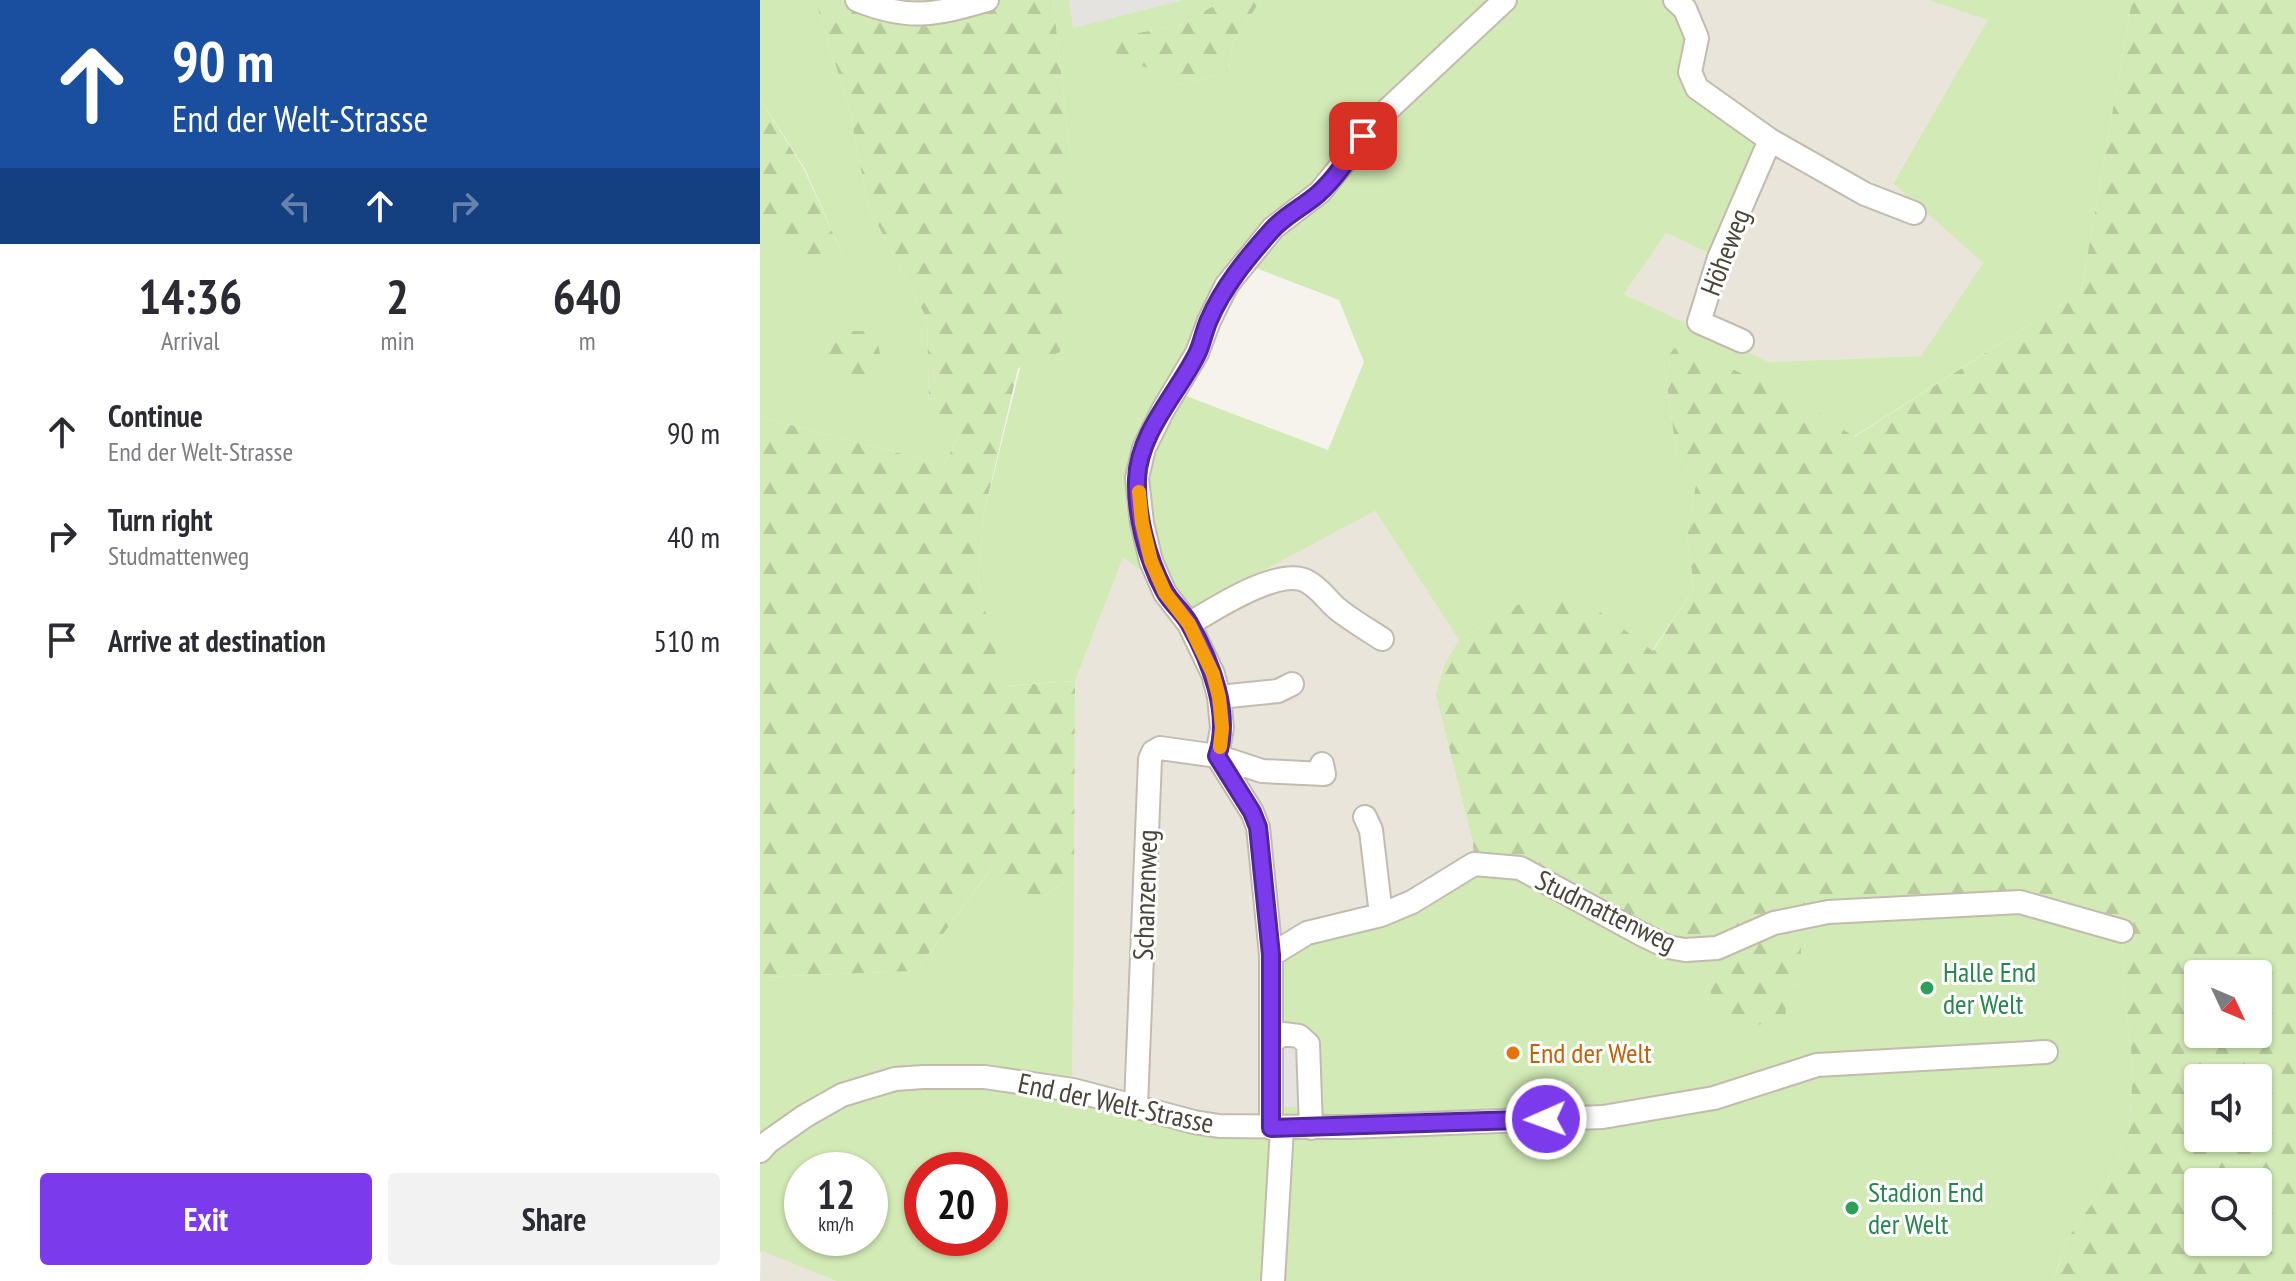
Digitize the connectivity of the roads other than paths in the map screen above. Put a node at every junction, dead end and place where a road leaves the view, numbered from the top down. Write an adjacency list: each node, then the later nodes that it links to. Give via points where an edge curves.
1 (857, 0): 2 (street, via 921,15)
2 (987, 0)
3 (1505, 0): 8 (street, via 1382,115 1320,192 1273,228 1226,286 1197,353 1163,410 1144,448 1137,478 1142,523 1165,593)
4 (1675, 0): 5 (street, via 1685,9 1697,38 1690,72 1697,88)
5 (1770, 140): 6 (street, via 1865,194); 7 (street, Höheweg, via 1719,258 1699,322)
6 (1914, 213)
7 (1742, 341)
8 (1189, 624): 9 (street, via 1229,599 1295,577 1307,580 1338,610); 11 (street)
9 (1382, 639)
10 (1292, 684): 11 (street, via 1278,691)
11 (1219, 697): 12 (street, via 1222,728)
12 (1217, 756): 13 (street, via 1262,771 1324,774); 17 (street, via 1258,827); 20 (street, Schanzenweg, via 1160,748 1150,759)
13 (1322, 764)
14 (1365, 817): 15 (street)
15 (1381, 915): 16 (street, Studmattenweg, via 1474,864 1495,864 1520,868 1643,935 1685,950 1717,948 1774,923 1828,912 2020,902); 17 (street, Studmattenweg, via 1307,933)
16 (2122, 931)
17 (1271, 955): 18 (street)
18 (1271, 1042): 21 (street); 22 (street, via 1283,1034 1299,1036 1308,1044)
19 (2046, 1052): 22 (street, End der Welt-Strasse, via 1817,1065 1714,1098 1603,1117)
20 (1136, 1105): 21 (street, End der Welt-Strasse, via 1194,1122); 23 (street, End der Welt-Strasse, via 985,1077 895,1079 842,1095)
21 (1277, 1128): 22 (street, End der Welt-Strasse); 24 (street)
22 (1311, 1128)
23 (760, 1151)
24 (1273, 1281)

